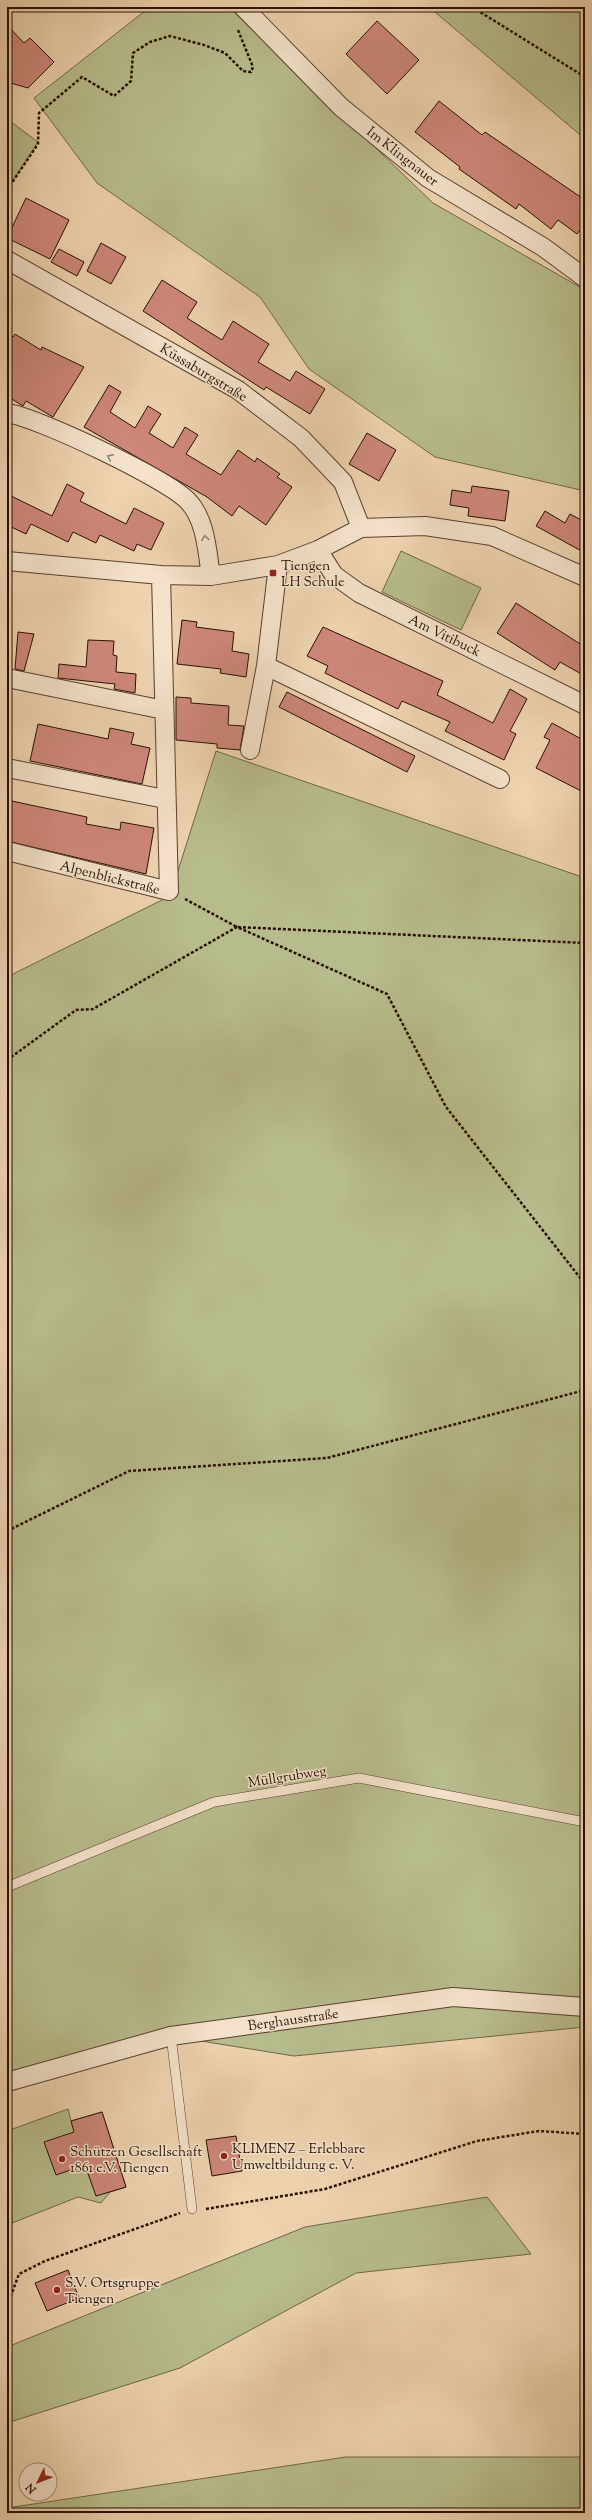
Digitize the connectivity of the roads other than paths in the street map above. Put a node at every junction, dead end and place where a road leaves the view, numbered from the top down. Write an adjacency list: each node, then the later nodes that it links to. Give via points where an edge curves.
1 (243, 7): 3 (street, Im Klingnauer, via 341,107 428,178 543,247)
2 (7, 260): 5 (street, Küssaburgstraße, via 238,390 301,438 342,482)
3 (585, 278)
4 (7, 413): 10 (street, one-way to 4, via 204,530 188,501 154,478 32,419)
5 (361, 528): 6 (street); 11 (street, via 425,526 492,536)
6 (318, 550): 8 (street); 14 (street, Am Vitibuck, via 334,575 359,593)
7 (7, 560): 9 (street)
8 (278, 565): 10 (street); 12 (street)
9 (160, 576): 10 (street); 15 (street, Alpenblickstraße)
10 (211, 576)
11 (585, 577)
12 (266, 666): 16 (street); 18 (street)
13 (7, 678): 15 (street)
14 (585, 705)
15 (164, 710): 19 (street, Alpenblickstraße)
16 (250, 750)
17 (7, 768): 19 (street)
18 (500, 779)
19 (165, 799): 20 (street, Alpenblickstraße, via 169,891)
20 (7, 852)
21 (585, 1822): 22 (lane, Müllgrubweg, via 359,1778 214,1802)
22 (7, 1887)
23 (585, 2007): 24 (street, Berghausstraße, via 453,1997)
24 (171, 2036): 25 (street, Berghausstraße); 26 (lane)
25 (7, 2082)
26 (192, 2209)

